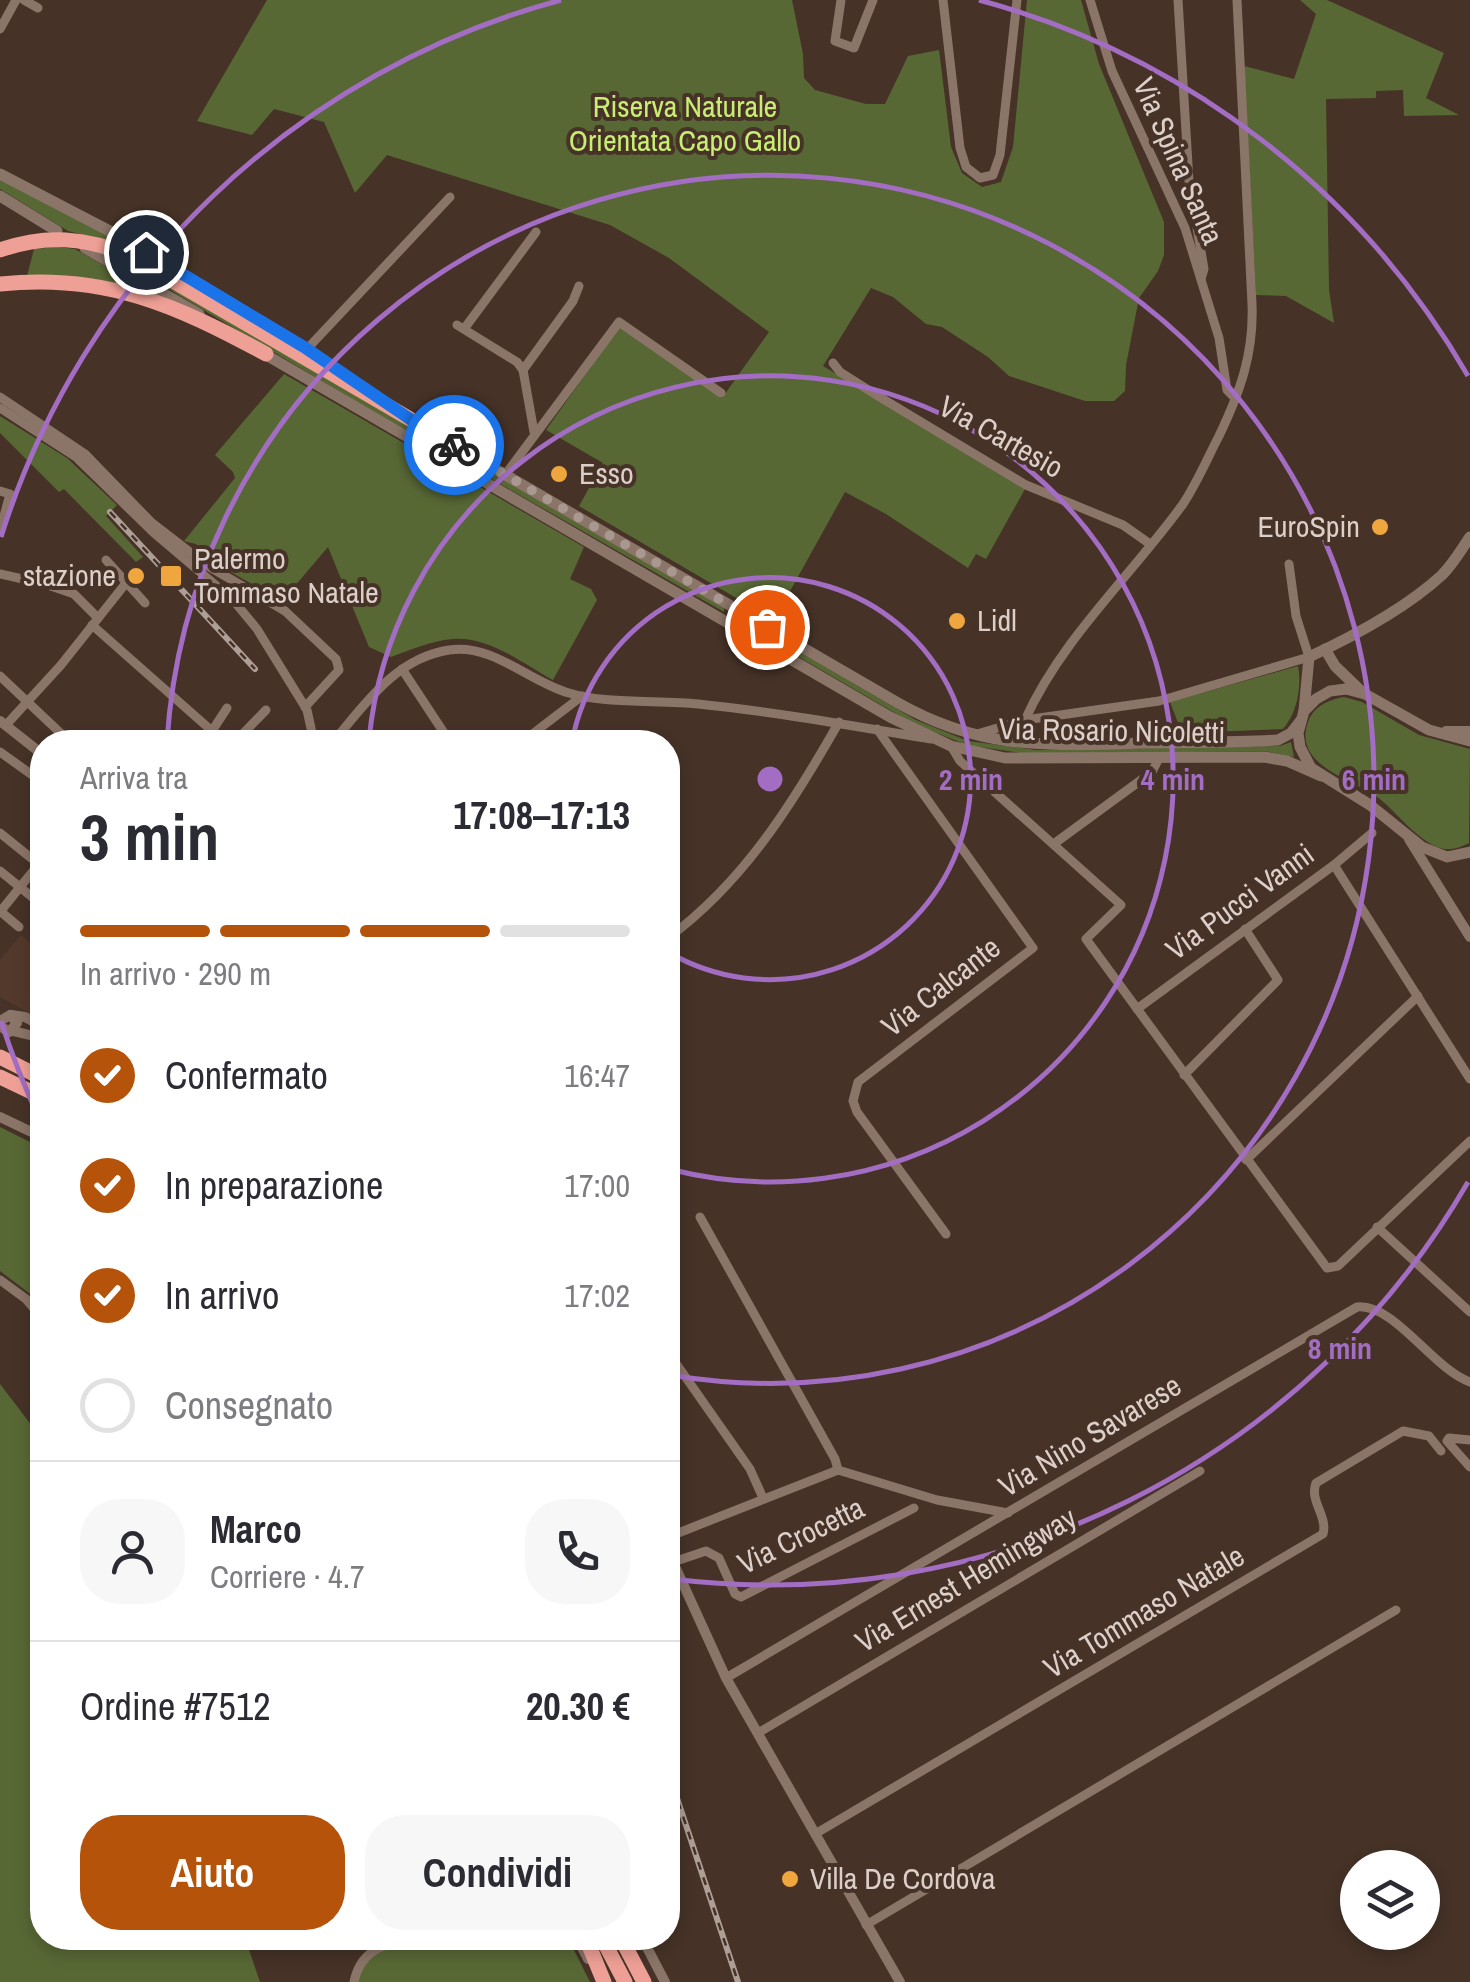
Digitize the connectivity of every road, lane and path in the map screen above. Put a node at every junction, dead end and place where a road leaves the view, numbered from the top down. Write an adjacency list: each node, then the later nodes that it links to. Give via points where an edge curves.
1 (16, 0): 11 (street)
2 (24, 0): 10 (street)
3 (841, 0): 4 (street, via 836,41 854,48)
4 (873, 0)
5 (943, 0): 6 (street, via 960,148 966,167 980,178 993,174 1000,155)
6 (1017, 0)
7 (1090, 0): 19 (street, Via Spina Santa, via 1112,72 1185,228)
8 (1178, 0): 19 (street)
9 (1237, 0): 28 (street, Via Spina Santa, via 1253,335)
10 (38, 8)
11 (0, 30)
12 (0, 174): 22 (main road, Via Rosario Nicoletti)
13 (0, 196): 15 (main road)
14 (450, 197): 22 (street)
15 (57, 232)
16 (536, 232): 25 (street, via 460,327)
17 (85, 248): 23 (main road, Via Rosario Nicoletti)
18 (0, 250): 30 (highway, via 58,238 130,256)
19 (1200, 279): 28 (street, Via Spina Santa, via 1227,390)
20 (0, 284): 23 (highway, via 58,281 142,295)
21 (579, 286): 25 (street)
22 (307, 349): 30 (main road, Via Rosario Nicoletti)
23 (266, 354): 43 (main road, Via Rosario Nicoletti)
24 (832, 364): 36 (street, Via Cartesio, via 1026,484 1123,525)
25 (523, 370): 31 (street)
26 (721, 393): 31 (street, via 618,322)
27 (0, 397): 55 (street, via 85,454 168,536 272,602 336,659 339,670)
28 (1236, 399): 36 (street, Via Spina Santa, via 1185,501)
29 (0, 408): 55 (street, via 76,457 224,591 257,629)
30 (410, 419): 32 (main road, Via Rosario Nicoletti)
31 (534, 432): 32 (street)
32 (505, 475): 41 (main road, Via Rosario Nicoletti)
33 (0, 491): 34 (street, via 10,494)
34 (0, 530)
35 (1470, 537): 47 (main road, via 1434,582)
36 (1150, 544): 59 (street, Via Spina Santa, via 1084,626)
37 (106, 560): 40 (street)
38 (1288, 564): 48 (street)
39 (0, 574): 44 (street, via 74,594)
40 (126, 583): 42 (street); 44 (street)
41 (718, 598): 43 (main road, via 729,613); 45 (main road, Via Rosario Nicoletti)
42 (145, 603)
43 (711, 612): 46 (main road, Via Rosario Nicoletti)
44 (95, 622): 54 (street); 64 (street)
45 (761, 624): 46 (main road, via 748,622); 73 (main road, Via Rosario Nicoletti, via 913,712)
46 (748, 635): 53 (main road, Via Rosario Nicoletti)
47 (1325, 650): 48 (main road); 51 (main road)
48 (1309, 657): 58 (main road); 59 (street, via 1159,701)
49 (402, 669): 52 (street, via 434,653 471,650); 67 (street); 68 (street)
50 (0, 676): 54 (street)
51 (1365, 694): 58 (main road, Via Rosario Nicoletti, via 1330,691); 71 (main road)
52 (582, 696): 60 (street); 69 (street)
53 (861, 700): 62 (street, via 864,715); 74 (main road, Via Rosario Nicoletti)
54 (27, 702): 61 (street); 63 (street)
55 (305, 707): 66 (street)
56 (227, 708): 64 (street)
57 (266, 710): 65 (street)
58 (1303, 716): 73 (main road, Via Rosario Nicoletti, via 1291,733 1270,740 1041,744); 81 (main road, via 1300,747)
59 (1025, 720): 73 (street)
60 (839, 722): 62 (street); 95 (street, via 764,844)
61 (3, 723): 76 (street)
62 (852, 725): 70 (street)
63 (57, 730)
64 (212, 730)
65 (247, 730)
66 (313, 730)
67 (344, 730)
68 (442, 730)
69 (543, 730)
70 (877, 730): 74 (street); 116 (street, Via Calcante, via 1032,948 858,1082 856,1112)
71 (1429, 730): 72 (street); 75 (main road)
72 (1470, 732)
73 (968, 735)
74 (935, 740): 77 (main road, Via Rosario Nicoletti)
75 (1470, 740)
76 (30, 744)
77 (951, 746): 79 (main road, Via Rosario Nicoletti, via 1016,759); 85 (street)
78 (0, 752): 80 (street)
79 (1159, 758): 81 (main road, Via Rosario Nicoletti, via 1264,757); 85 (street, via 1152,772)
80 (30, 773)
81 (1321, 776): 84 (main road, Via Rosario Nicoletti)
82 (1372, 832): 88 (street, Via Pucci Vanni)
83 (0, 833): 87 (street)
84 (1405, 834): 86 (main road, Via Rosario Nicoletti, via 1440,856); 97 (street)
85 (1055, 844): 99 (street, via 1121,905 1086,939)
86 (1470, 852)
87 (30, 856)
88 (1334, 865): 96 (street, Via Pucci Vanni); 98 (street)
89 (0, 871): 91 (street)
90 (30, 876): 91 (street)
91 (20, 887): 92 (street); 93 (street)
92 (30, 895)
93 (0, 911): 94 (street)
94 (19, 927)
95 (680, 927)
96 (1245, 929): 99 (street, Via Pucci Vanni); 106 (street, via 1278,980)
97 (1470, 937)
98 (1418, 996): 108 (street); 113 (street)
99 (1136, 1009): 106 (street)
100 (30, 1020): 101 (street)
101 (3, 1021): 102 (street, via 17,1024)
102 (13, 1031): 103 (street); 104 (street)
103 (30, 1035)
104 (5, 1054): 105 (highway)
105 (30, 1070)
106 (1184, 1075): 113 (street)
107 (1, 1077): 109 (highway)
108 (1470, 1078)
109 (30, 1091)
110 (0, 1117): 111 (street)
111 (30, 1131)
112 (1470, 1141): 115 (street)
113 (1246, 1160): 115 (street, via 1325,1266 1333,1269)
114 (700, 1218): 125 (street)
115 (1377, 1228): 119 (street)
116 (946, 1234)
117 (0, 1280): 118 (street)
118 (30, 1304)
119 (1470, 1312)
120 (680, 1369): 127 (street)
121 (1470, 1382): 129 (street, Via Nino Savarese, via 1452,1376 1380,1311 1357,1307)
122 (1470, 1440): 123 (street, via 1449,1438)
123 (1444, 1447): 124 (street); 136 (street, Via Tommaso Natale, via 1403,1430 1316,1482 1323,1534)
124 (1470, 1467)
125 (838, 1470): 127 (street, Via Crocetta); 129 (street, Via Crocetta)
126 (1200, 1471): 135 (street, Via Ernest Hemingway)
127 (763, 1498): 130 (street, Via Crocetta)
128 (914, 1508): 131 (street, Via Crocetta, via 741,1596 719,1558 706,1552)
129 (1008, 1514): 134 (street, Via Nino Savarese)
130 (680, 1532)
131 (680, 1556)
132 (680, 1579): 134 (street)
133 (1396, 1610): 137 (street)
134 (726, 1678): 135 (street)
135 (758, 1733): 136 (street)
136 (815, 1834): 137 (street)
137 (866, 1925): 149 (street)
138 (376, 1950): 144 (street)
139 (584, 1950): 145 (street)
140 (590, 1950): 145 (highway)
141 (608, 1950): 146 (highway)
142 (627, 1950): 147 (highway)
143 (648, 1950): 148 (street)
144 (354, 1982)
145 (602, 1982)
146 (625, 1982)
147 (644, 1982)
148 (665, 1982)
149 (900, 1982)

